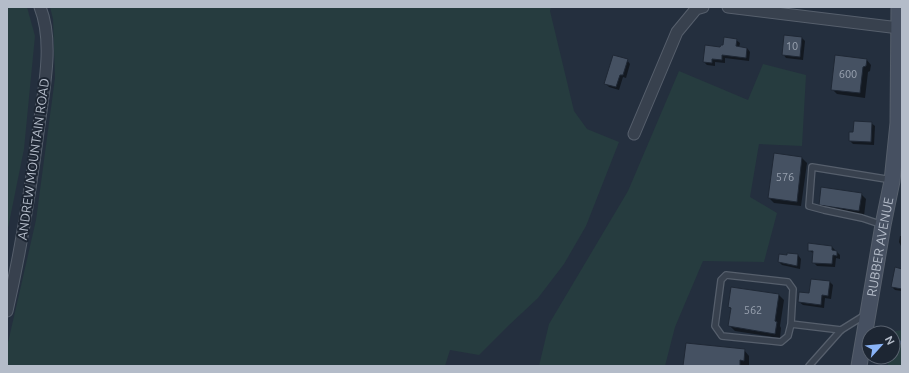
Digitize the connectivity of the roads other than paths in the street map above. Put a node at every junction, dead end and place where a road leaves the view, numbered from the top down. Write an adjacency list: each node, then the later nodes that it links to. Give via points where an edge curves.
1 (40, 7): 9 (street, ANDREW MOUNTAIN ROAD, via 45,23 47,58 27,210)
2 (703, 7): 6 (street, via 696,9 677,32)
3 (728, 7): 5 (street)
4 (899, 7): 5 (street, RUBBER AVENUE)
5 (899, 28): 7 (street, RUBBER AVENUE, via 898,123)
6 (634, 134)
7 (892, 180): 8 (street, RUBBER AVENUE); 8 (lane, via 812,167 809,206)
8 (883, 225): 10 (street, RUBBER AVENUE)
9 (7, 311)
10 (869, 313): 12 (lane); 14 (street, RUBBER AVENUE)
11 (790, 324): 11 (lane, via 793,289 788,282 726,275 721,280 715,326 722,336 781,342 788,336); 12 (lane)
12 (841, 330): 13 (lane)
13 (809, 366)
14 (859, 366)

